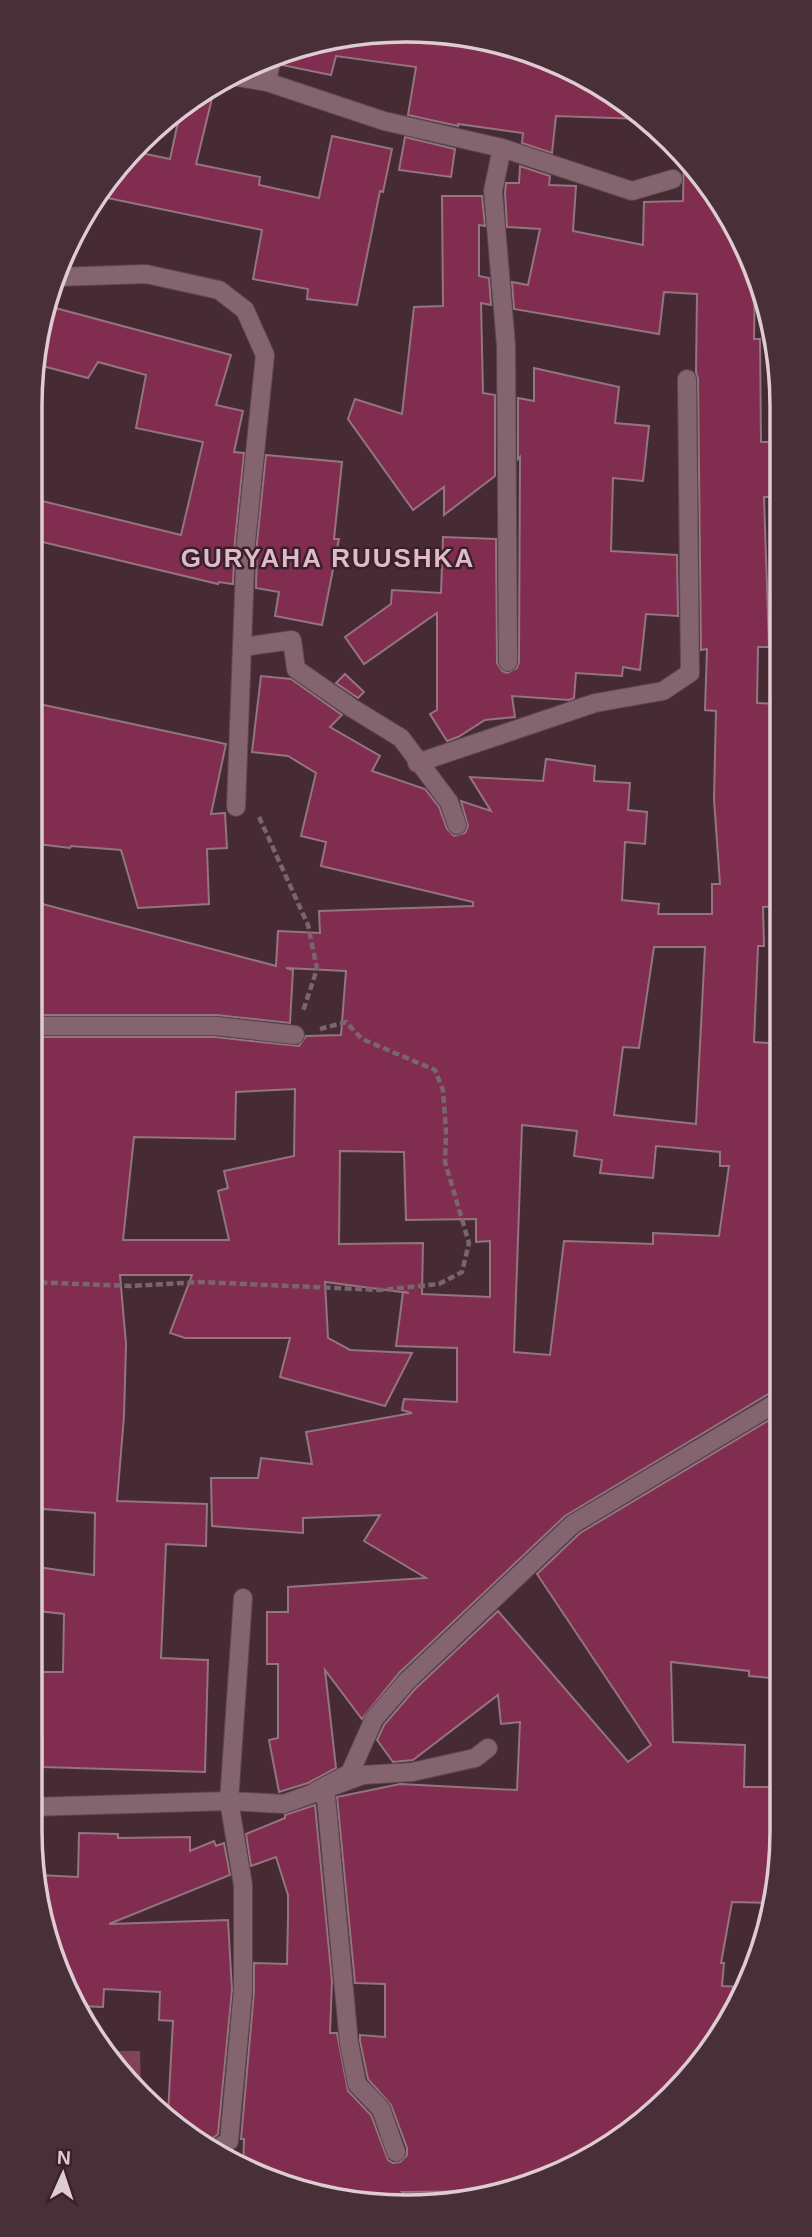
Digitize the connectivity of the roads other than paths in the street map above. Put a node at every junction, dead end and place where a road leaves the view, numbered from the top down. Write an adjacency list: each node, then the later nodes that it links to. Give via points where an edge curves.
1 (270, 69): 3 (street)
2 (248, 79): 3 (street)
3 (267, 82): 4 (street, via 384,121)
4 (502, 148): 5 (street, via 632,191); 9 (street, via 493,191 506,345)
5 (673, 178)
6 (66, 277): 8 (street, via 146,274 219,290 245,310 265,355 246,541)
7 (687, 379): 10 (street, via 690,673 663,691 595,703)
8 (243, 647): 10 (street, via 292,640 296,668 401,738); 11 (street)
9 (508, 662)
10 (417, 763): 12 (street, via 449,802)
11 (236, 807)
12 (457, 825)
13 (42, 1027): 14 (street, via 216,1026)
14 (295, 1035)
15 (770, 1406): 18 (street, via 573,1524 407,1681 374,1719 350,1773)
16 (243, 1598): 19 (street)
17 (488, 1748): 18 (street, via 475,1758 412,1772 363,1775)
18 (316, 1791): 19 (street, via 284,1804); 22 (street, via 326,1797 349,2043 357,2084 381,2109)
19 (229, 1801): 20 (street); 21 (street, via 243,1885 243,1991 229,2141)
20 (42, 1807)
21 (223, 2145)
22 (396, 2152)

